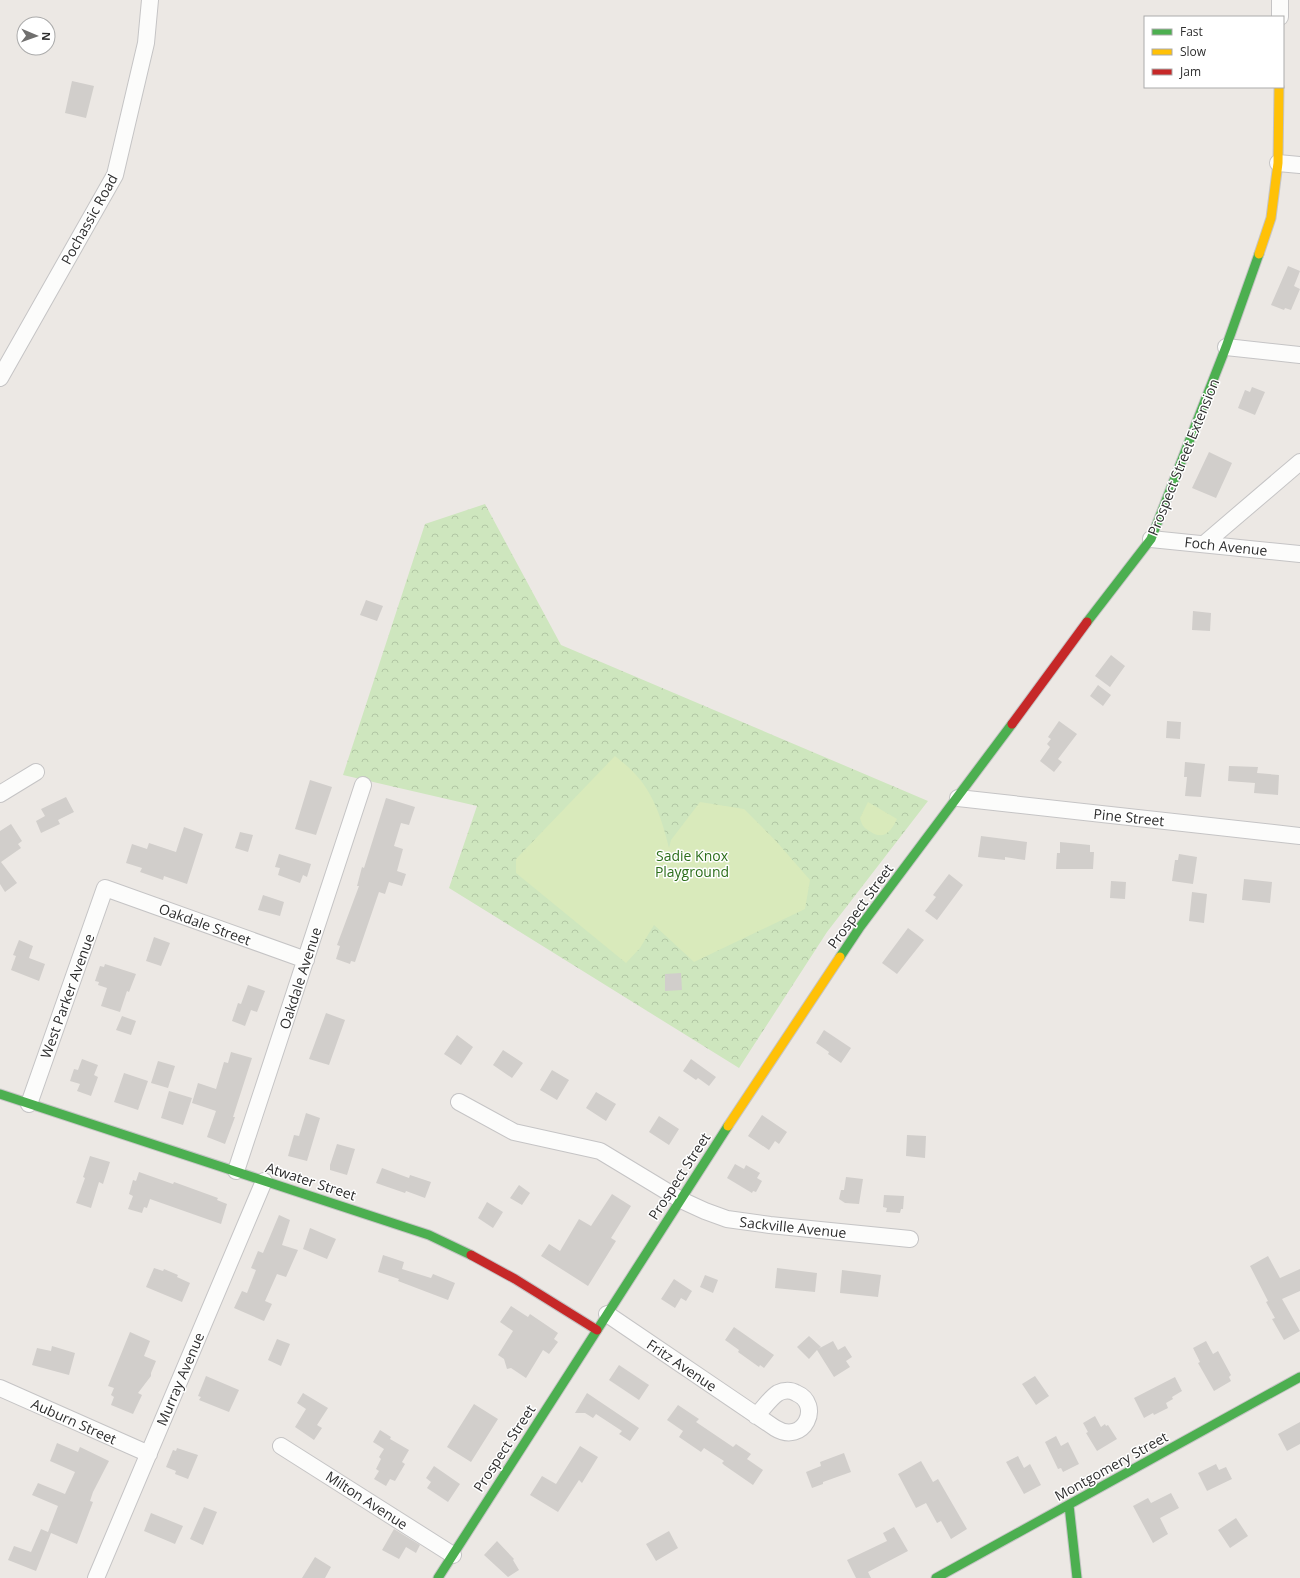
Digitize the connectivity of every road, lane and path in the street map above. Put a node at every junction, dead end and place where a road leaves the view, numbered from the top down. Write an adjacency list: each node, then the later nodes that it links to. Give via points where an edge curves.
1 (150, 0): 9 (street, Pochassic Road, via 146,43 115,175)
2 (1280, 0): 3 (street)
3 (1280, 16)
4 (1279, 88): 5 (street, Prospect Street Extension)
5 (1278, 163): 6 (street); 7 (street, Prospect Street Extension, via 1271,218)
6 (1300, 165)
7 (1226, 348): 8 (street); 11 (street, Prospect Street Extension)
8 (1300, 355)
9 (0, 378)
10 (1300, 462): 12 (street)
11 (1151, 539): 12 (street, Foch Avenue); 17 (street, Prospect Street Extension)
12 (1204, 544): 13 (street, Foch Avenue)
13 (1300, 554)
14 (36, 772): 16 (street)
15 (363, 785): 20 (street, Oakdale Avenue)
16 (0, 794)
17 (958, 798): 18 (street, Pine Street); 26 (street, Prospect Street, via 860,927 754,1085)
18 (1300, 836)
19 (105, 888): 20 (street, Oakdale Street); 23 (street, West Parker Avenue)
20 (306, 960): 24 (street, Oakdale Avenue)
21 (0, 1094): 23 (street, Atwater Street)
22 (459, 1102): 26 (street, Sackville Avenue, via 514,1132 600,1152)
23 (29, 1104): 24 (street, Atwater Street)
24 (236, 1171): 25 (street, Atwater Street)
25 (264, 1181): 29 (street, Atwater Street, via 443,1240 485,1262); 34 (street, Murray Avenue)
26 (681, 1200): 27 (street, Sackville Avenue, via 727,1219); 28 (street, Prospect Street)
27 (910, 1239)
28 (607, 1314): 29 (street, Prospect Street); 32 (street, Fritz Avenue)
29 (596, 1330): 36 (street, Prospect Street)
30 (1300, 1377): 35 (street, Montgomery Street)
31 (0, 1388): 34 (street, Auburn Street)
32 (756, 1416)
33 (281, 1446): 36 (street, Milton Avenue)
34 (149, 1454): 37 (street, Murray Avenue)
35 (1069, 1505): 39 (street, Montgomery Street); 40 (street)
36 (453, 1555): 38 (street, Prospect Street)
37 (96, 1578)
38 (438, 1578)
39 (936, 1578)
40 (1077, 1578)

